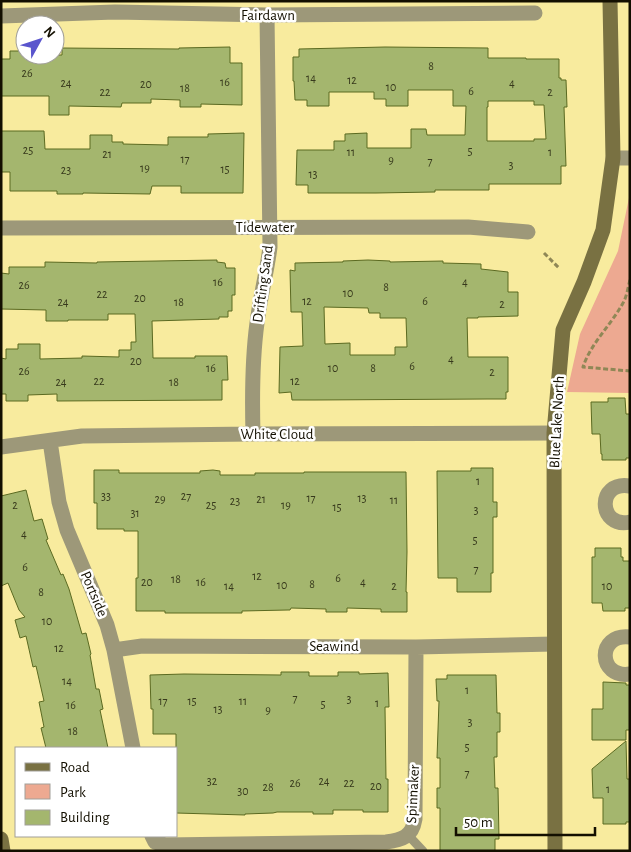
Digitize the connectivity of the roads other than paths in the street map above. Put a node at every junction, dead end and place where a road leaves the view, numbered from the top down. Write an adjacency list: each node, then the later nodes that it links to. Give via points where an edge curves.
1 (610, 1): 6 (street, Blue Lake North)
2 (115, 7): 4 (street, Fairdawn); 5 (street, Fairdawn)
3 (535, 13): 4 (street, Fairdawn)
4 (268, 15): 8 (street, Drifting Sand)
5 (1, 16)
6 (613, 158): 7 (street); 11 (street, Blue Lake North, via 603,230 563,330)
7 (630, 158)
8 (269, 227): 9 (street, Tidewater); 10 (street, Tidewater, via 468,228); 12 (street, Drifting Sand, via 269,254 254,352)
9 (1, 228)
10 (528, 232)
11 (554, 433): 12 (street, White Cloud); 18 (street, Blue Lake North)
12 (253, 434): 13 (street, White Cloud, via 82,436)
13 (50, 441): 14 (street, White Cloud); 20 (street, Portside, via 59,502 67,530 107,625)
14 (1, 447)
15 (630, 486): 16 (street, via 616,487 606,496 604,503 609,516 615,521)
16 (630, 522)
17 (630, 637): 21 (street, via 623,636 610,642 605,655 606,662 615,672)
18 (554, 644): 19 (street, Seawind); 28 (street, Blue Lake North)
19 (416, 647): 20 (street, Seawind, via 142,646); 23 (street, Spinnaker, via 415,819 414,828)
20 (114, 650): 22 (street, Portside)
21 (630, 674)
22 (133, 747)
23 (408, 835): 25 (street, Spinnaker, via 386,842 165,845); 27 (lane)
24 (1, 839): 26 (street)
25 (154, 839)
26 (4, 851)
27 (423, 851)
28 (555, 851)

